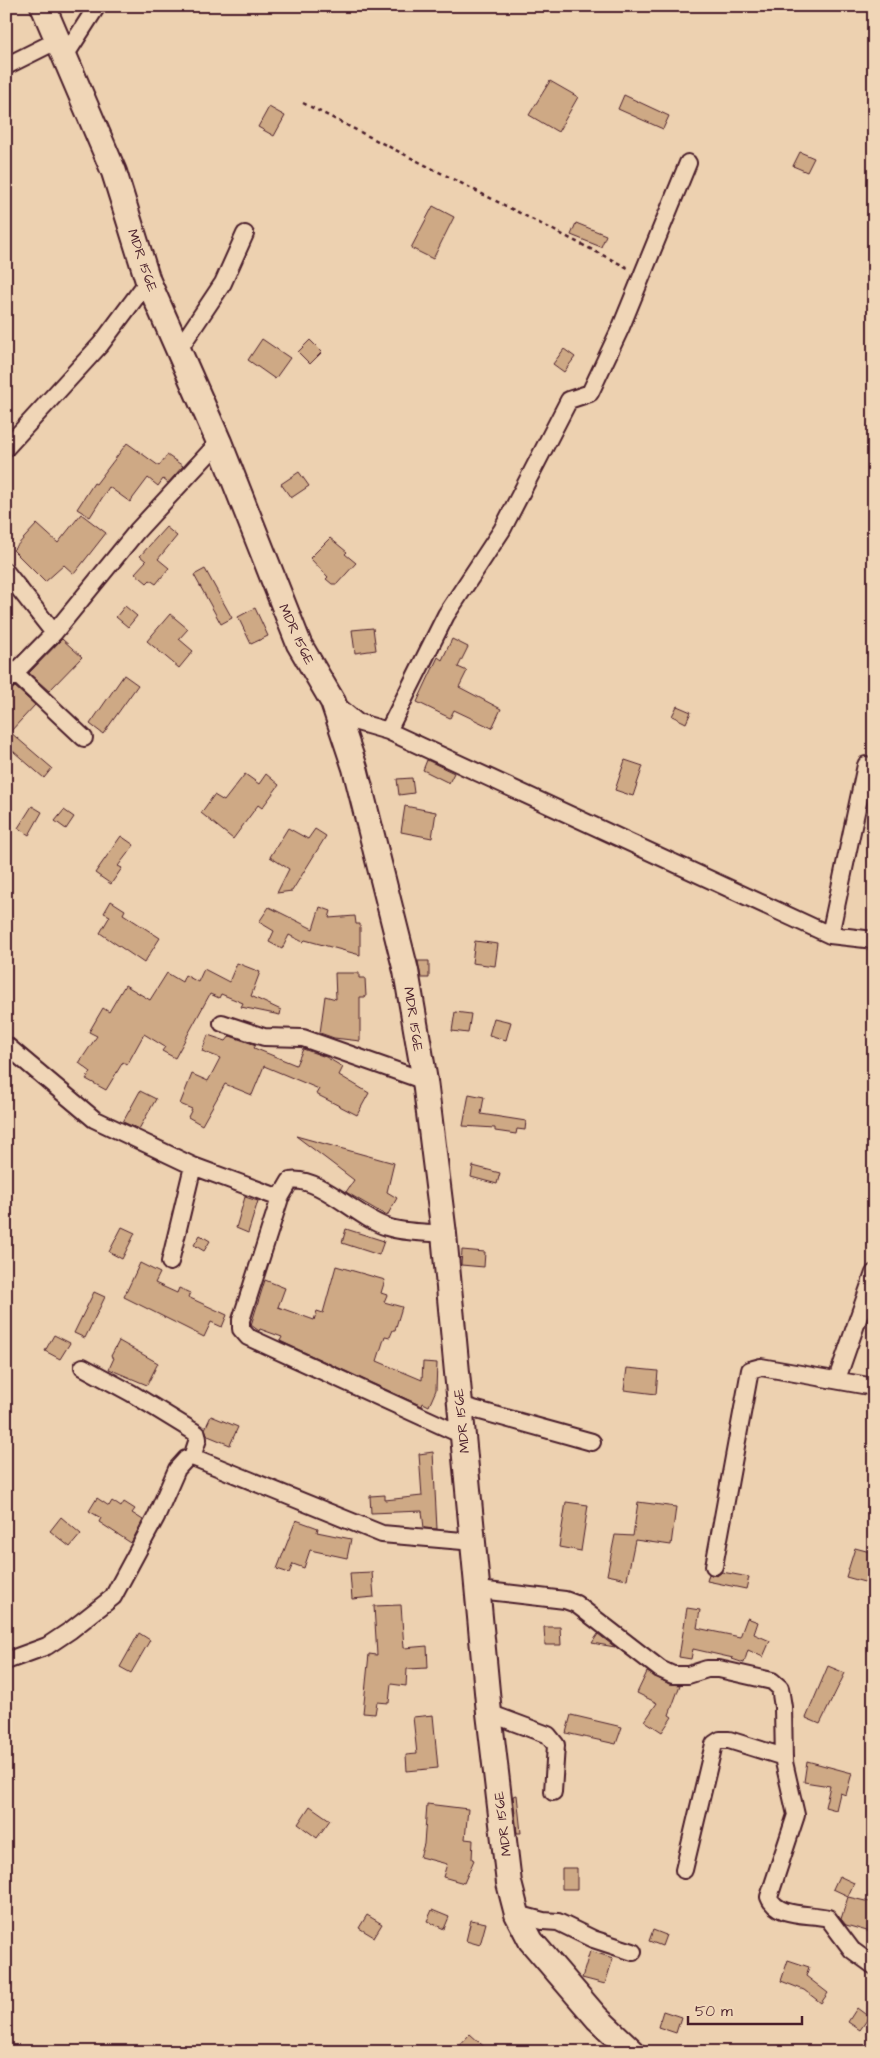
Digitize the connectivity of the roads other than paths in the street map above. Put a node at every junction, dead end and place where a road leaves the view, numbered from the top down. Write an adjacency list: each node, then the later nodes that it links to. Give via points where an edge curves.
1 (43, 6): 3 (main road, MDR 156E)
2 (97, 6): 3 (street)
3 (62, 48): 4 (street); 7 (main road, MDR 156E, via 114,172)
4 (6, 66)
5 (688, 162): 15 (street, via 621,327 590,393 569,400 502,530 446,615)
6 (245, 234): 8 (street, via 223,283)
7 (148, 281): 8 (main road, MDR 156E); 10 (street, via 100,344)
8 (179, 349): 9 (main road, MDR 156E)
9 (219, 442): 12 (street, via 137,531); 14 (main road, MDR 156E, via 299,644)
10 (6, 448)
11 (6, 572): 12 (street)
12 (54, 633): 13 (street)
13 (11, 678): 16 (street)
14 (333, 702): 15 (street, via 357,722); 22 (main road, MDR 156E, via 355,768 384,878 406,971)
15 (388, 731): 18 (street)
16 (84, 738)
17 (866, 765): 18 (street)
18 (830, 935): 19 (street)
19 (874, 940)
20 (222, 1023): 22 (street, via 264,1037 303,1038)
21 (6, 1045): 23 (street, via 94,1119)
22 (425, 1081): 25 (main road, MDR 156E)
23 (193, 1166): 24 (street); 26 (street)
24 (280, 1198): 25 (street, via 290,1181 299,1179 387,1228); 32 (street, via 241,1320 241,1329 248,1337)
25 (444, 1234): 31 (main road, MDR 156E)
26 (170, 1262)
27 (874, 1273): 29 (street)
28 (83, 1368): 34 (street, via 197,1434)
29 (837, 1379): 30 (street); 36 (street, via 761,1367 750,1370)
30 (874, 1387)
31 (459, 1406): 32 (main road, MDR 156E); 33 (street)
32 (462, 1435): 35 (main road, MDR 156E)
33 (592, 1442)
34 (192, 1457): 35 (street, via 382,1534); 38 (street, via 183,1461 176,1470 156,1517 113,1597 47,1646)
35 (474, 1542): 37 (main road, MDR 156E)
36 (714, 1566)
37 (479, 1590): 39 (main road, MDR 156E); 40 (street, via 576,1604 672,1675 719,1669 772,1681 780,1688 782,1696)
38 (6, 1661)
39 (489, 1714): 41 (street, via 553,1738 556,1745); 43 (main road, MDR 156E, via 509,1883)
40 (784, 1757): 42 (street, via 729,1740 714,1744); 45 (street, via 796,1815 770,1890 772,1905 779,1910 828,1918 852,1950)
41 (553, 1792)
42 (684, 1870)
43 (517, 1914): 44 (street, via 558,1922 593,1939); 46 (main road, MDR 156E, via 531,1941 564,1982)
44 (633, 1952)
45 (874, 1966)
46 (633, 2052)

